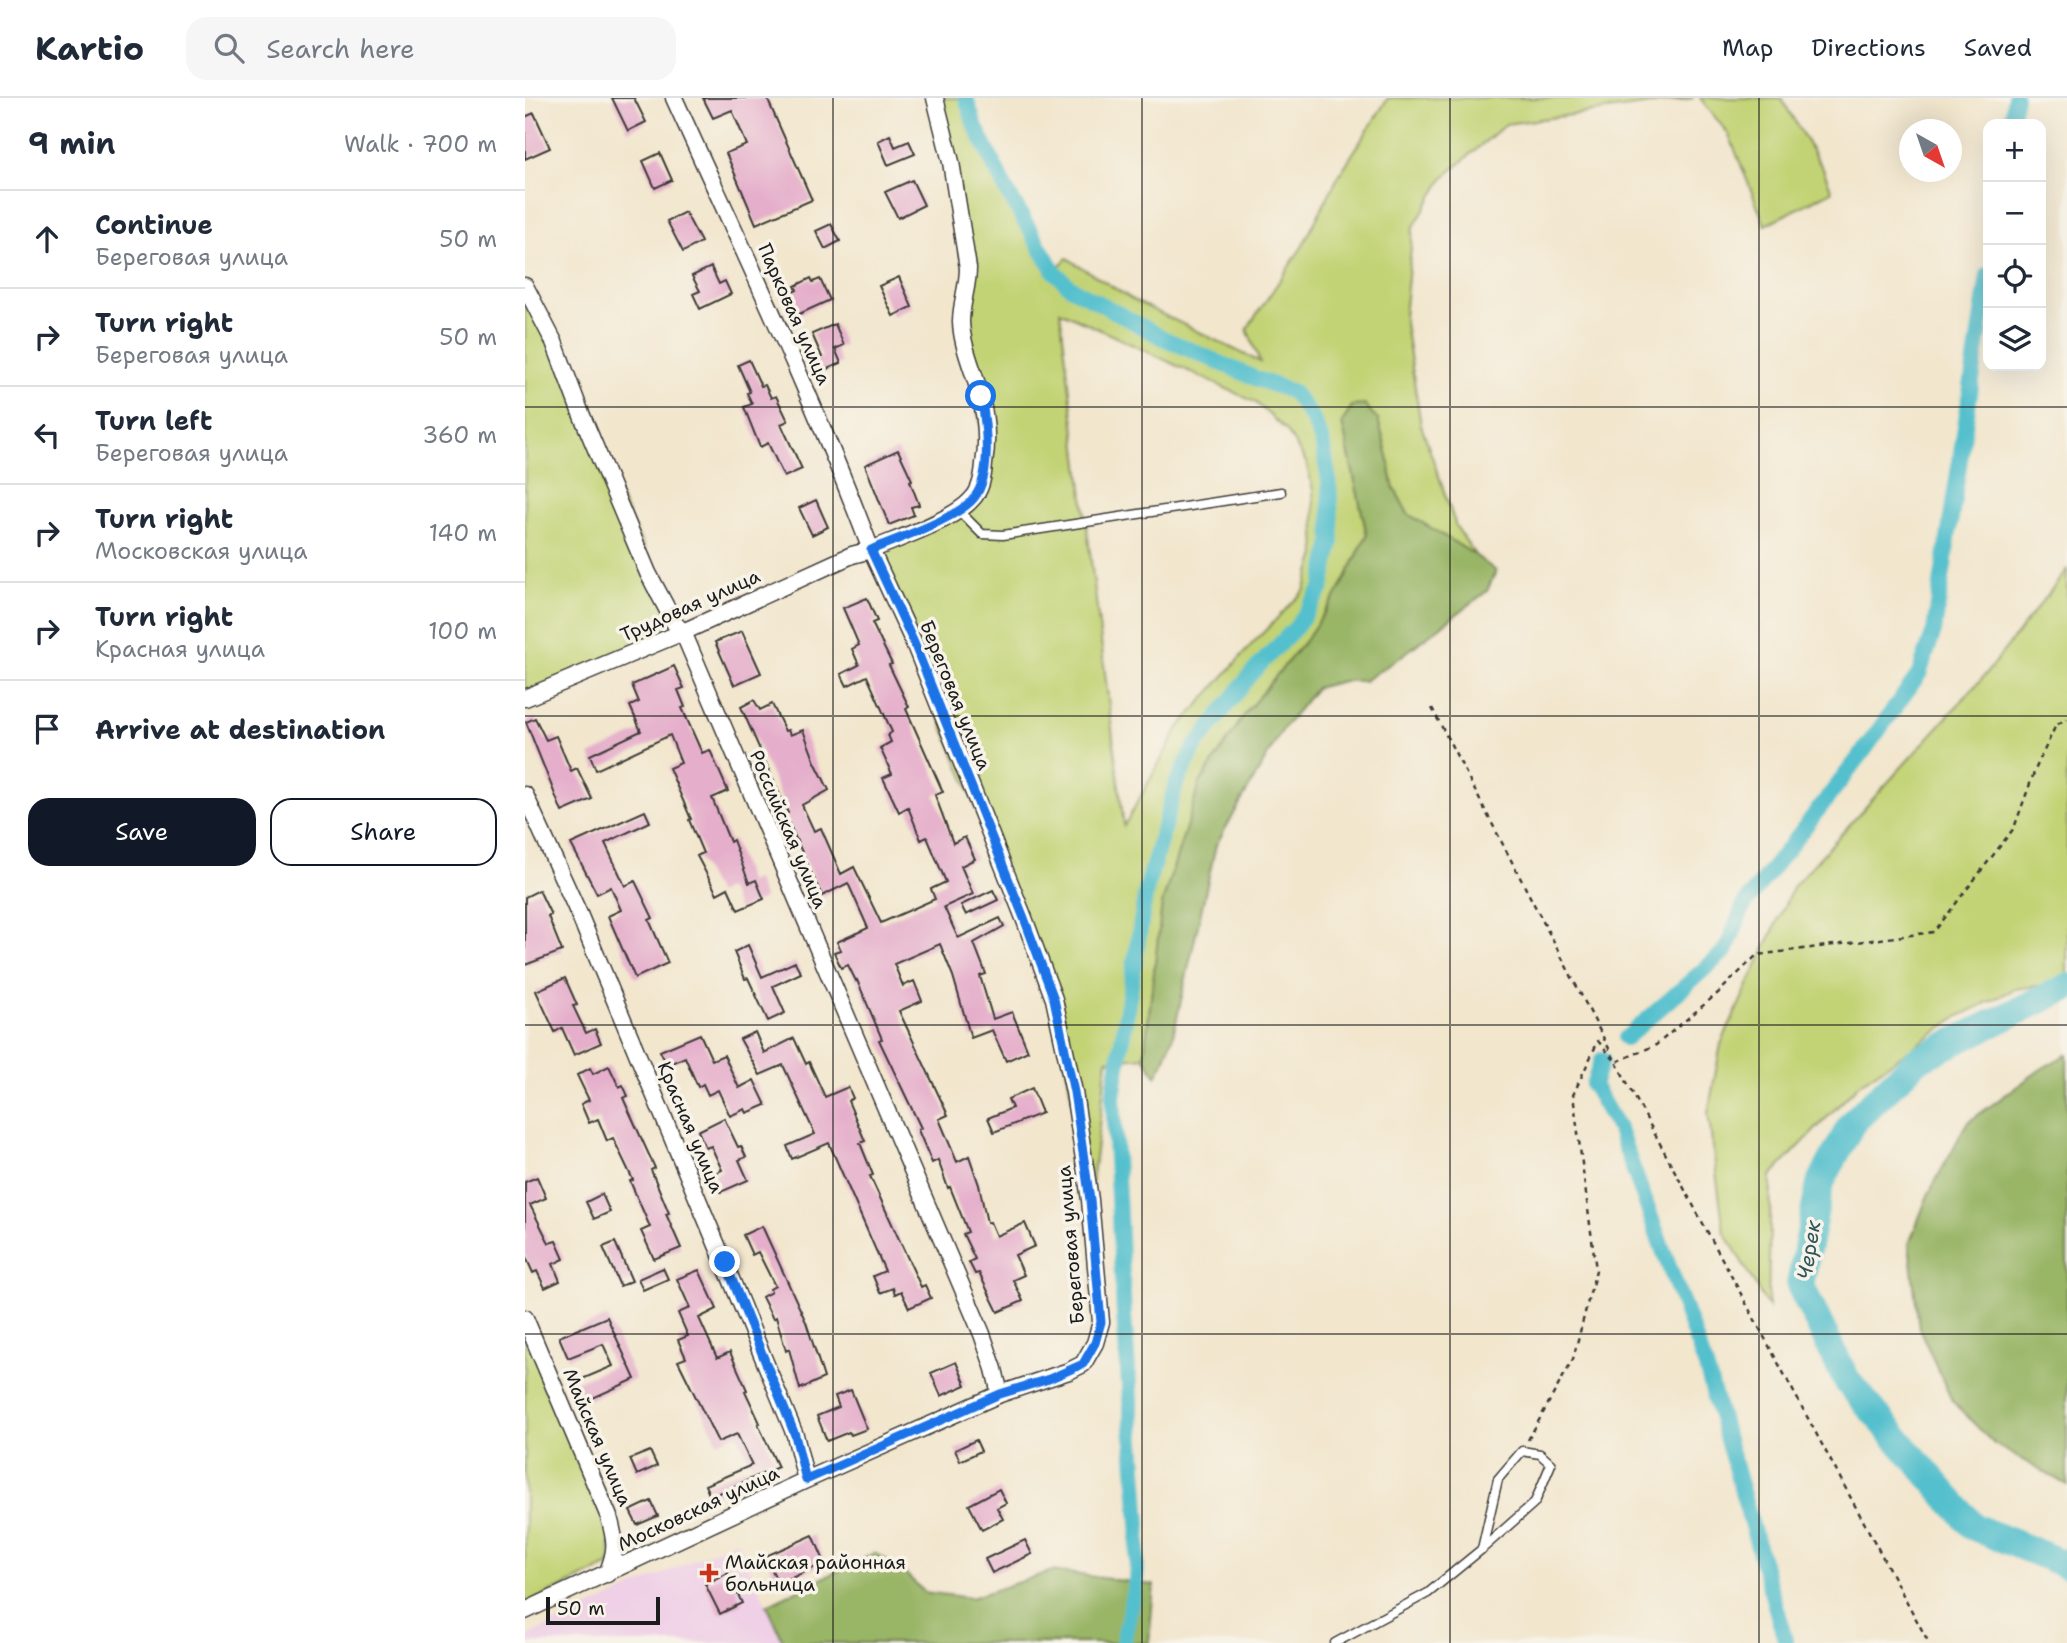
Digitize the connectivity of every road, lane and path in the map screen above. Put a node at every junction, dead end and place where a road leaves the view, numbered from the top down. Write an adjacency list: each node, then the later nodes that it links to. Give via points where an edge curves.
1 (674, 98): 6 (street, Парковая улица, via 839,463)
2 (936, 98): 5 (street, via 968,268 963,331 986,432 980,488)
3 (525, 286): 7 (street, Российская улица, via 554,342 648,573)
4 (1281, 492): 5 (lane, via 1003,536 982,534)
5 (959, 511): 6 (street)
6 (871, 550): 7 (street, Трудовая улица); 14 (street, Береговая улица, via 914,643 1054,999 1090,1200 1101,1322)
7 (683, 632): 8 (street, Трудовая улица); 15 (street, Российская улица, via 982,1334)
8 (525, 698)
9 (1432, 708): 12 (path)
10 (2067, 719): 12 (path, via 2056,725 2014,828 1934,932 1757,955 1656,1045)
11 (525, 795): 17 (street, Красная улица, via 730,1274 795,1435)
12 (1616, 1062): 16 (path, via 1598,1041 1573,1095 1595,1270 1573,1359); 22 (path)
13 (525, 1318): 19 (street, Майская улица, via 609,1517 615,1554)
14 (1083, 1364): 15 (street, Московская улица)
15 (1000, 1394): 17 (street, Московская улица)
16 (1522, 1451): 18 (lane, via 1498,1479); 18 (lane, via 1540,1454 1551,1464 1535,1502)
17 (806, 1480): 19 (street, Московская улица)
18 (1482, 1549): 21 (lane, via 1428,1593)
19 (607, 1574): 20 (street, Московская улица)
20 (525, 1611)
21 (1335, 1643)
22 (1929, 1643)

